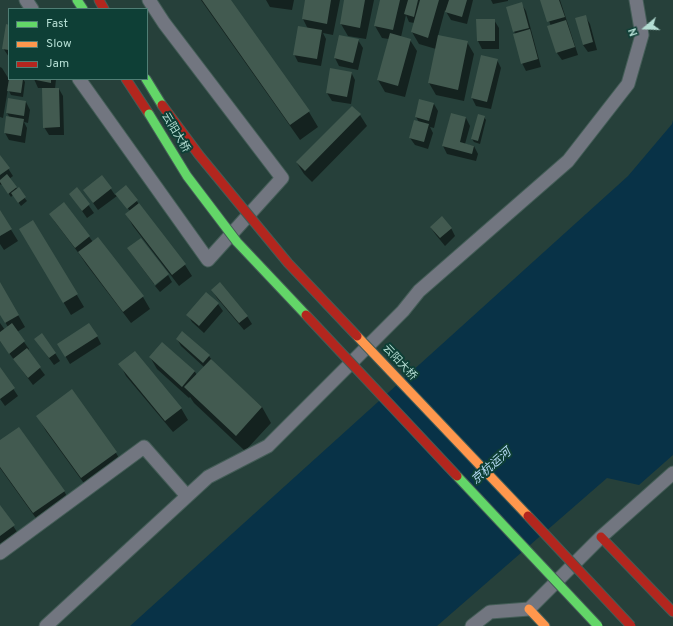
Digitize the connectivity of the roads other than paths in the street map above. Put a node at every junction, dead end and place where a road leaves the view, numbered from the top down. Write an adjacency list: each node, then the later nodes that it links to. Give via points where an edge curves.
1 (149, 0): 3 (street, via 282,178 208,260)
2 (636, 0): 7 (street, via 642,36 628,84 568,161 419,291 403,311 268,446 208,477)
3 (80, 80)
4 (127, 80): 15 (street, 云阳大桥, bridge, via 187,176 237,242)
5 (147, 80): 16 (street, 云阳大桥, bridge, via 199,155 288,263)
6 (673, 473): 8 (street)
7 (187, 496): 9 (street, via 144,447); 12 (street)
8 (601, 536): 10 (street); 11 (street)
9 (0, 553)
10 (529, 609): 13 (street, via 490,612); 14 (street)
11 (673, 612)
12 (46, 626)
13 (472, 626)
14 (545, 626)
15 (598, 626)
16 (631, 626)

